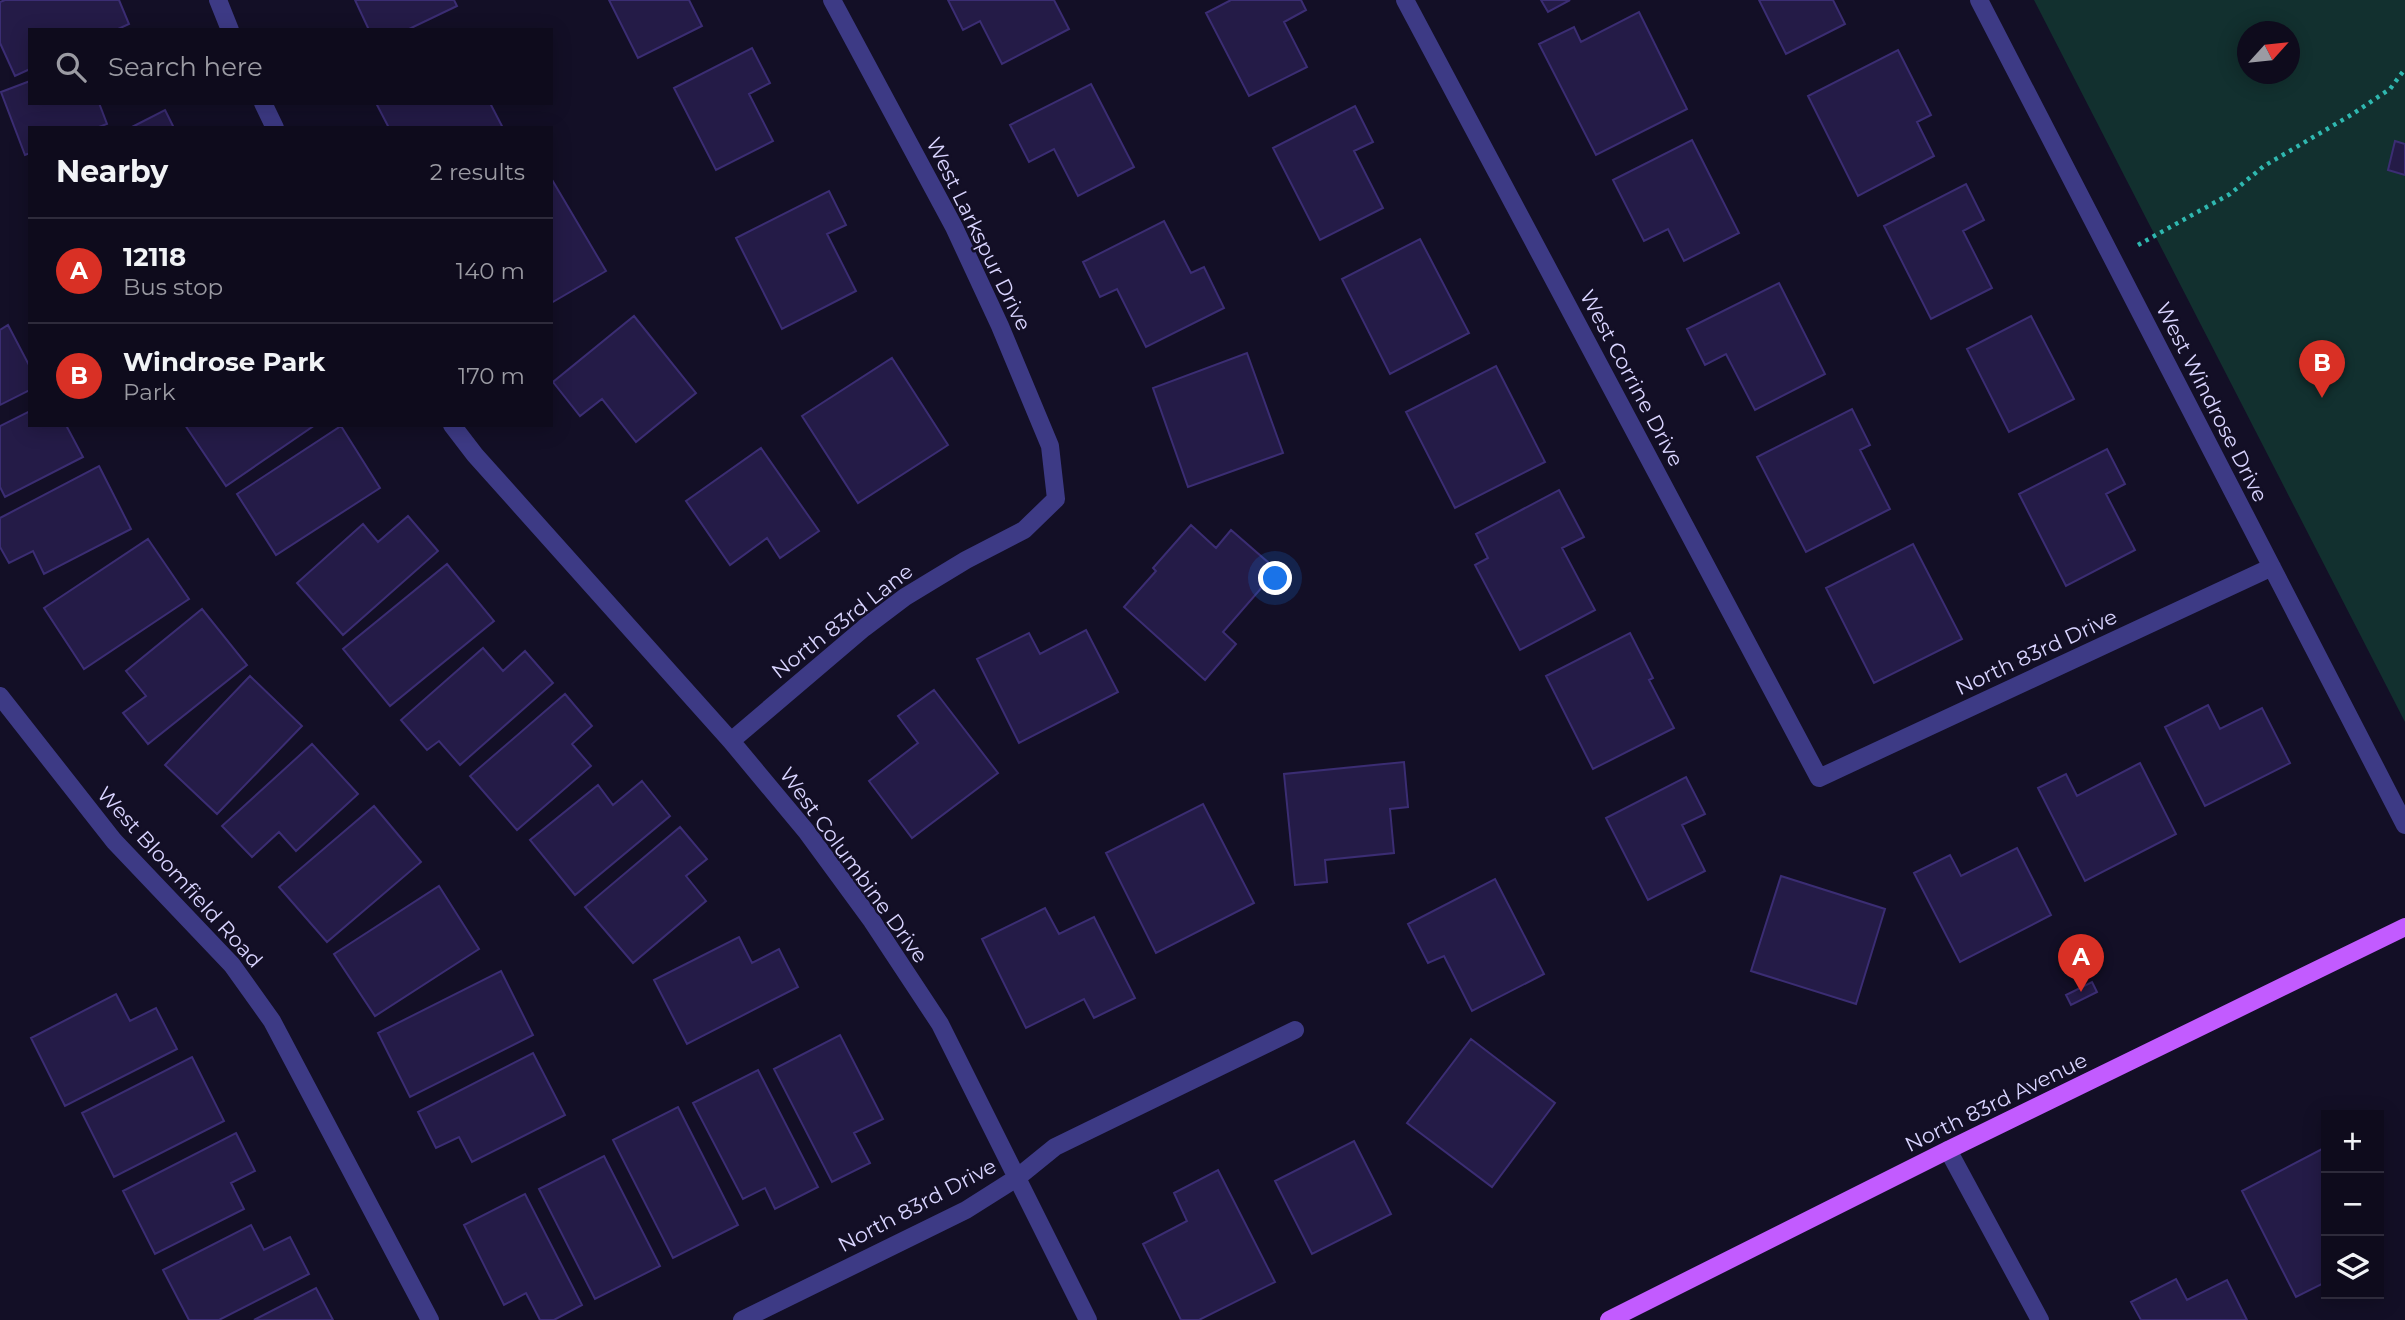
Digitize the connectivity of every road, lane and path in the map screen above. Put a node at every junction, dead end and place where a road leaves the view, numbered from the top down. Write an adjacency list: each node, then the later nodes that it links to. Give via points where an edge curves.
1 (218, 0): 5 (street)
2 (832, 0): 11 (street, West Larkspur Drive, via 954,227 1000,326 1050,446)
3 (1405, 0): 15 (street, West Corrine Drive)
4 (1979, 0): 9 (street, West Windrose Drive)
5 (229, 28)
6 (2405, 69): 9 (path, via 2390,89 2351,115 2264,166 2168,231)
7 (264, 105): 8 (street)
8 (274, 126)
9 (2113, 258): 12 (street, West Windrose Drive)
10 (454, 427): 14 (street, West Columbine Drive)
11 (1056, 499): 14 (street, North 83rd Lane, via 1024,530 905,597)
12 (2272, 567): 15 (street, North 83rd Drive); 16 (street, West Windrose Drive)
13 (0, 696): 21 (street, West Bloomfield Road, via 114,841 232,965 272,1021)
14 (731, 741): 20 (street, West Columbine Drive, via 806,831 940,1024)
15 (1819, 778)
16 (2405, 825)
17 (2405, 927): 19 (main road, North 83rd Avenue)
18 (1296, 1030): 20 (street, North 83rd Drive, via 1055,1147)
19 (1948, 1150): 24 (main road, North 83rd Avenue); 25 (street)
20 (1018, 1177): 22 (street, North 83rd Drive, via 966,1210); 23 (street, West Columbine Drive)
21 (430, 1320)
22 (742, 1320)
23 (1088, 1320)
24 (1609, 1320)
25 (2039, 1320)

